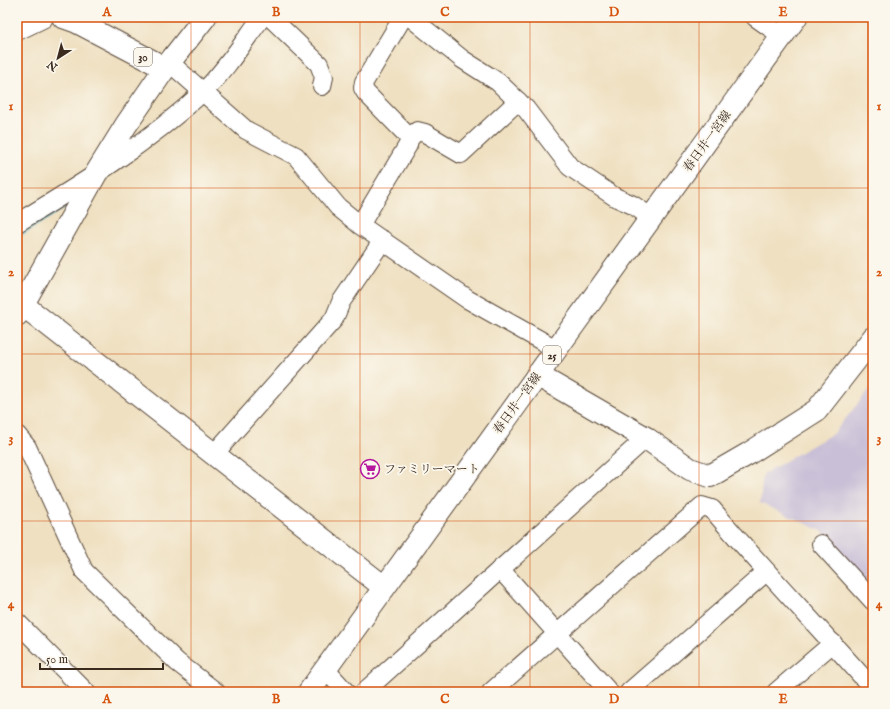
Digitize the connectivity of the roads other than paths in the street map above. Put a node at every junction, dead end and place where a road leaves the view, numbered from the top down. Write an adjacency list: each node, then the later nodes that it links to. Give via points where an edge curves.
1 (42, 17): 10 (street)
2 (63, 17): 12 (street, 30)
3 (205, 17): 12 (street, 30)
4 (262, 17): 14 (street)
5 (270, 17): 13 (street, via 319,64 324,78)
6 (403, 17): 16 (street, via 364,82 363,88)
7 (410, 17): 15 (street, via 462,59 498,82)
8 (755, 17): 11 (street)
9 (796, 17): 11 (street, 春日井一宮線 / 25)
10 (17, 29)
11 (782, 36): 18 (street, 春日井一宮線 / 25)
12 (167, 65): 14 (street); 17 (street)
13 (322, 86)
14 (204, 91): 17 (street, via 138,147); 20 (street, via 246,130 296,156 338,207)
15 (518, 101): 16 (street, via 462,154 425,133 417,131); 18 (street, via 570,167)
16 (409, 139): 20 (street)
17 (97, 172): 19 (street); 22 (street)
18 (652, 218): 24 (street, 春日井一宮線 / 25)
19 (17, 223)
20 (360, 224): 21 (street)
21 (383, 240): 24 (street, via 467,299); 28 (street, via 341,302 334,318)
22 (20, 310): 28 (street)
23 (873, 338): 27 (street, via 817,410 710,476 690,469)
24 (556, 350): 25 (street, 春日井一宮線 / 25)
25 (537, 375): 27 (street); 32 (street, 春日井一宮線 / 25)
26 (17, 435): 40 (street, via 26,447 84,570 177,662)
27 (646, 438): 30 (street)
28 (214, 454): 32 (street)
29 (821, 544): 33 (street)
30 (500, 569): 35 (street); 43 (street)
31 (766, 572): 35 (street, via 712,509 702,506); 36 (street); 46 (street)
32 (384, 587): 37 (street, 春日井一宮線 / 25)
33 (873, 602)
34 (17, 622): 39 (street)
35 (557, 634): 44 (street); 45 (street)
36 (833, 643): 38 (street); 47 (street)
37 (325, 669): 41 (street, 春日井一宮線 / 25); 42 (street)
38 (873, 689)
39 (86, 692)
40 (216, 692)
41 (309, 692)
42 (346, 692)
43 (364, 692)
44 (491, 692)
45 (609, 692)
46 (629, 692)
47 (776, 692)

